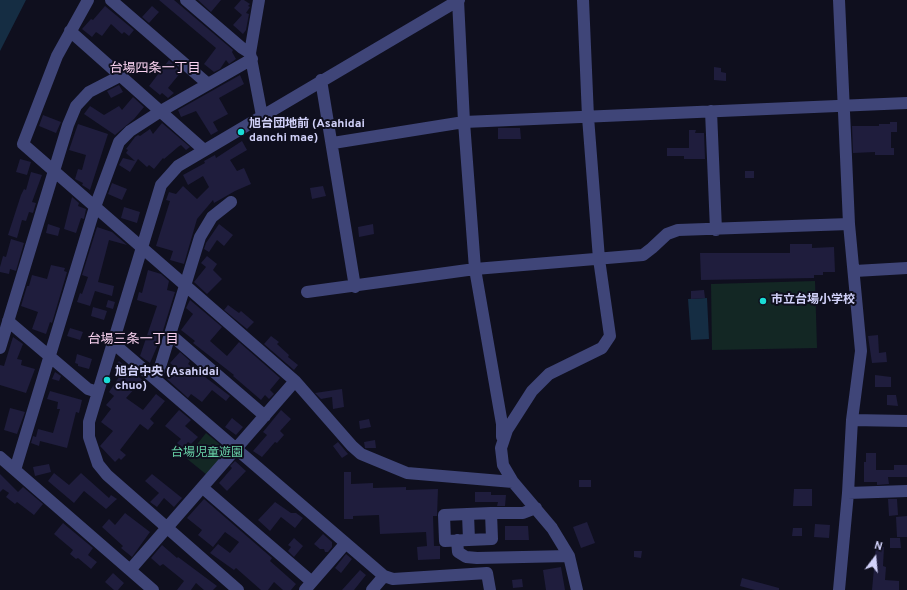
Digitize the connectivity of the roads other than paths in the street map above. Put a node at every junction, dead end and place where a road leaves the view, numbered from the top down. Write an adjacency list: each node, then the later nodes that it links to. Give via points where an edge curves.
1 (88, 0): 8 (street)
2 (111, 0): 12 (street)
3 (186, 0): 9 (street)
4 (458, 0): 11 (street); 19 (street)
5 (583, 0): 18 (street)
6 (838, 0): 14 (street)
7 (258, 1): 9 (street)
8 (70, 31): 10 (street); 22 (street, via 57,56 23,144)
9 (251, 56): 12 (street); 17 (street)
10 (122, 75): 15 (street); 22 (street, via 89,92 76,106)
11 (321, 80): 17 (street); 20 (street)
12 (208, 84): 15 (street)
13 (907, 103): 14 (street)
14 (843, 106): 16 (street); 25 (street)
15 (161, 111): 21 (street); 24 (street, via 130,131 119,142)
16 (711, 111): 18 (street); 26 (street)
17 (262, 116): 21 (street)
18 (588, 117): 19 (street); 28 (street)
19 (464, 122): 20 (street); 30 (street)
20 (333, 143): 33 (street)
21 (204, 150): 27 (street, via 178,166 161,185)
22 (55, 171): 24 (street); 35 (street)
23 (231, 202): 32 (street, via 212,217 200,237)
24 (95, 207): 27 (street); 39 (street)
25 (849, 224): 26 (street); 31 (street)
26 (716, 230): 28 (street, via 678,230 667,234 643,255)
27 (142, 246): 32 (street); 37 (street)
28 (599, 259): 30 (street); 46 (street, via 610,336 602,348 549,374 532,391 507,430)
29 (907, 268): 31 (street)
30 (475, 269): 33 (street); 46 (street, via 502,424)
31 (855, 271): 44 (street, via 861,351)
32 (185, 285): 36 (street); 41 (street)
33 (355, 287): 34 (street)
34 (307, 292)
35 (8, 321): 38 (street); 39 (street)
36 (171, 334): 40 (street); 43 (street)
37 (113, 343): 40 (street); 42 (street)
38 (0, 348)
39 (51, 357): 42 (street, via 88,389); 49 (street)
40 (156, 380): 47 (street)
41 (295, 381): 43 (street); 50 (street, via 361,454 407,473)
42 (98, 392): 57 (street, via 89,422 89,437 98,464)
43 (265, 416): 47 (street)
44 (852, 420): 45 (street); 53 (street)
45 (907, 421)
46 (501, 448): 50 (street, via 503,465)
47 (236, 450): 51 (street); 59 (street)
48 (0, 457): 49 (street)
49 (15, 470): 61 (street)
50 (513, 482): 54 (street)
51 (203, 488): 57 (street); 63 (street)
52 (907, 490): 53 (street)
53 (848, 493): 69 (street)
54 (536, 508): 55 (street, via 523,513); 60 (street)
55 (491, 513): 56 (street); 58 (street, via 492,539)
56 (468, 514): 58 (street); 58 (street, via 444,515 445,541)
57 (167, 529): 61 (street); 65 (street)
58 (463, 540): 60 (street, via 458,552 466,557)
59 (345, 544): 62 (street); 63 (street)
60 (569, 556): 68 (street)
61 (130, 570): 64 (street)
62 (384, 576): 66 (street); 67 (street, via 393,579 487,573)
63 (309, 586)
64 (153, 590)
65 (238, 590)
66 (372, 590)
67 (490, 590)
68 (577, 590)
69 (839, 590)

